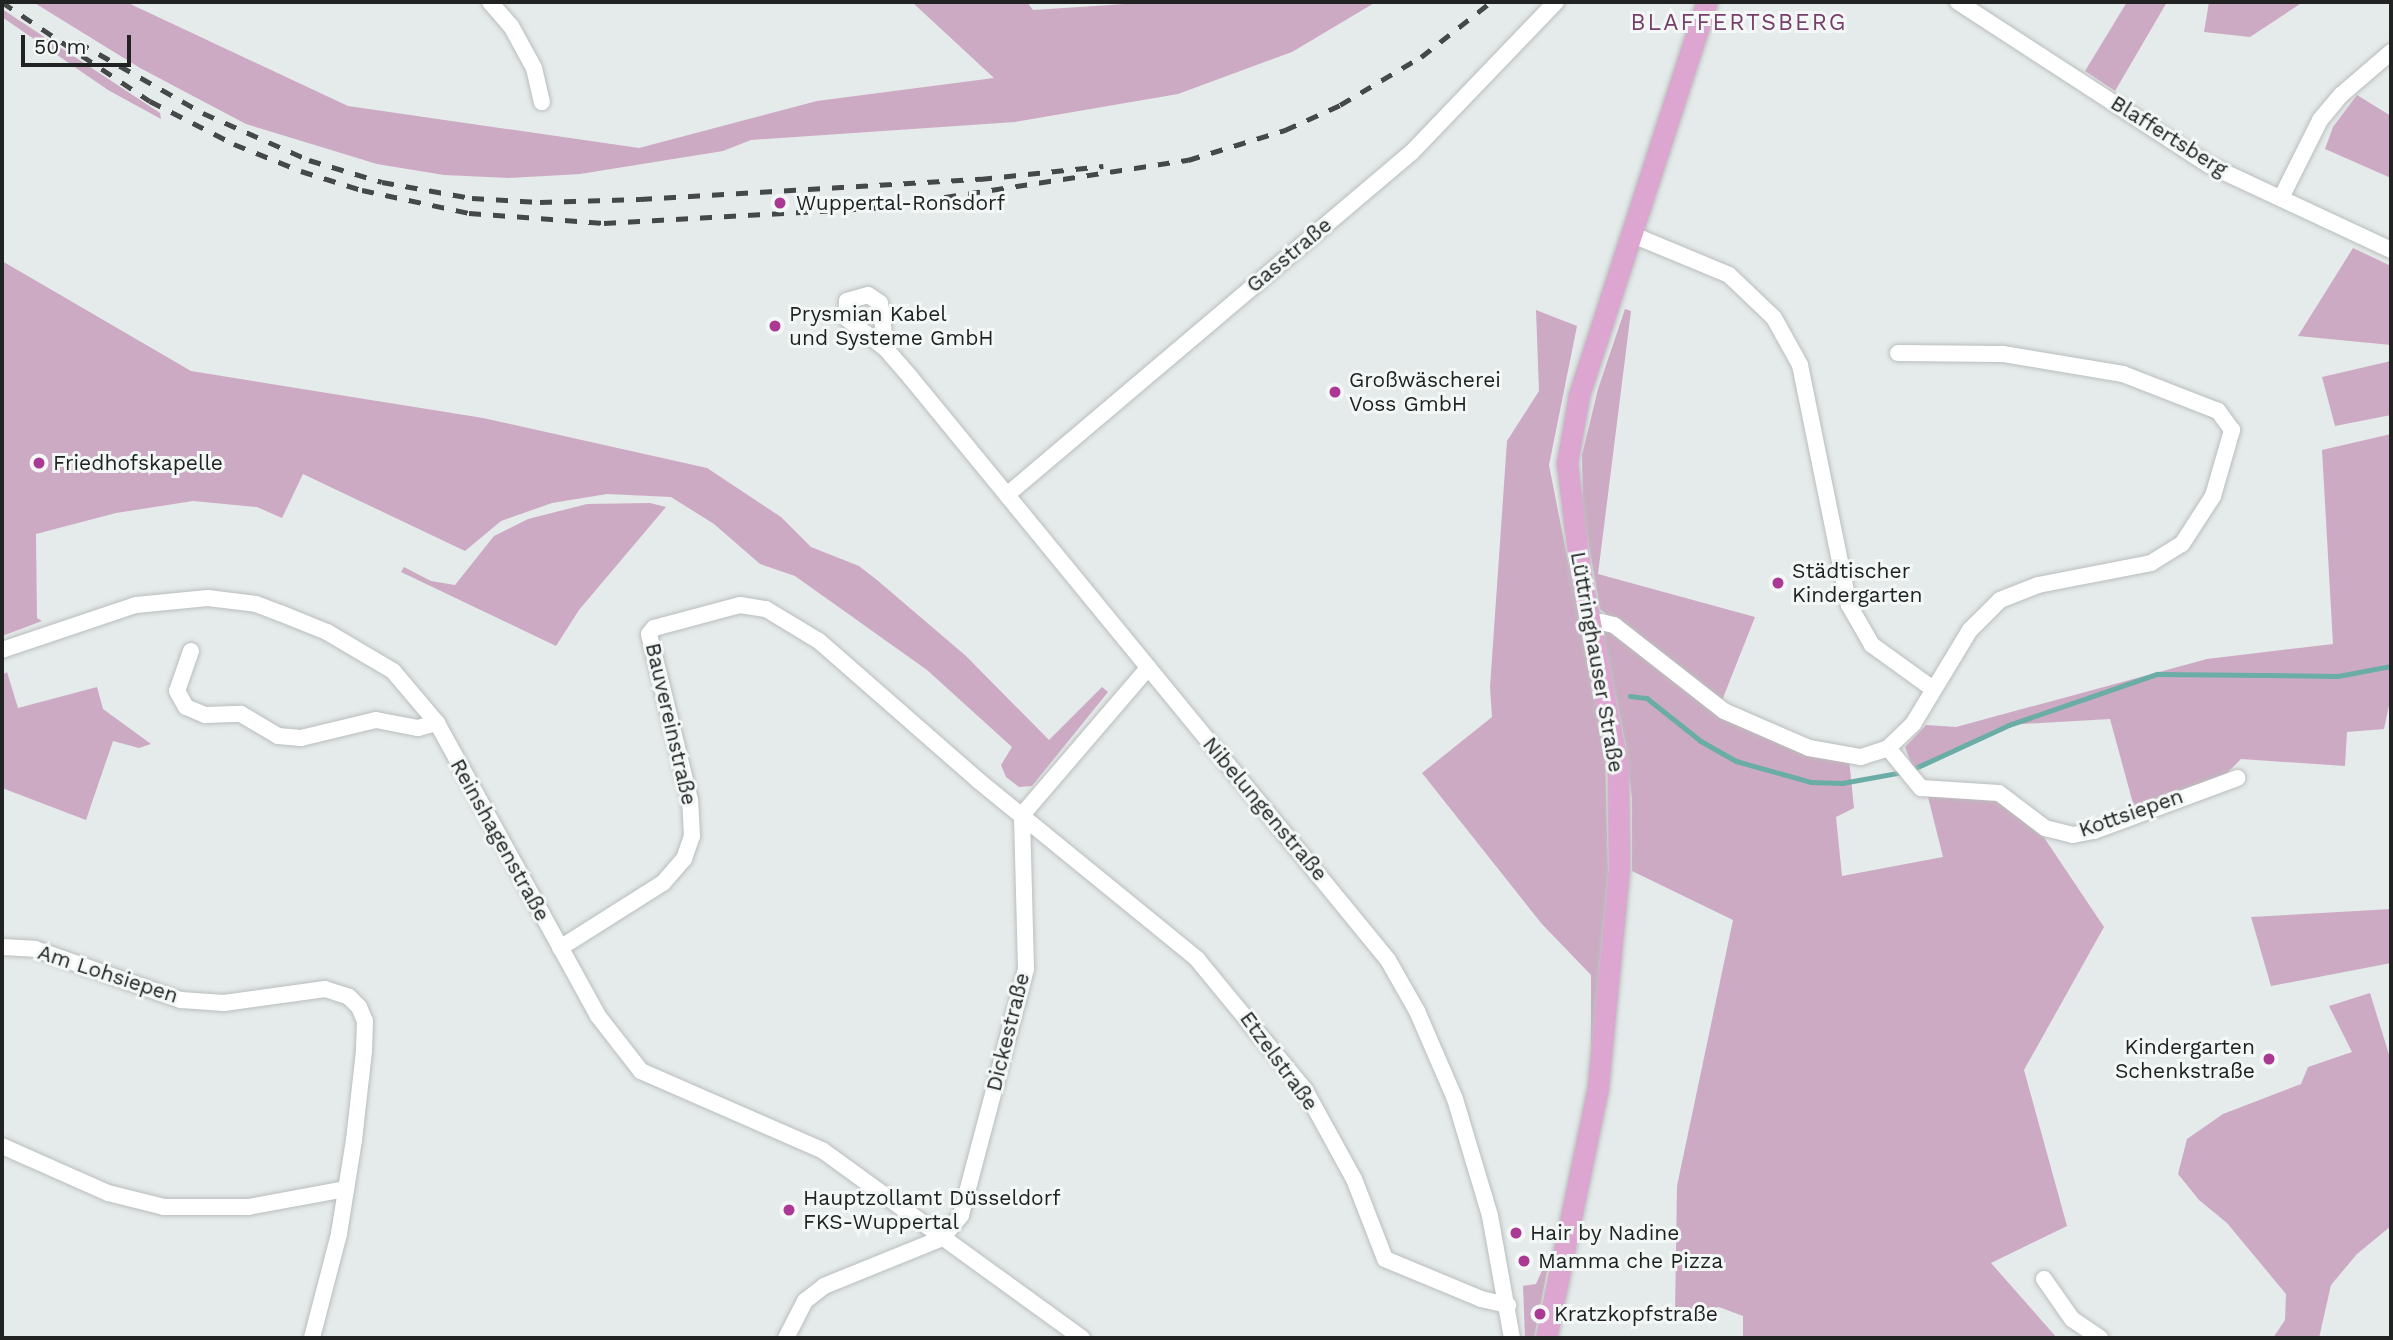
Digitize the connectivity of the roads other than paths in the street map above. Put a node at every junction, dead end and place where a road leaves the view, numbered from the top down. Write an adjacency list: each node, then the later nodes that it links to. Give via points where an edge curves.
1 (490, 2): 6 (street, via 511,26 534,68)
2 (1556, 2): 12 (street, Gasstraße, via 1412,152)
3 (1707, 2): 8 (main road, Lüttringhauser Straße)
4 (1958, 2): 7 (street, Blaffertsberg, via 2209,165)
5 (2391, 52): 7 (street, via 2341,95 2320,120)
6 (542, 102)
7 (2281, 198): 9 (street, Blaffertsberg)
8 (1633, 235): 17 (street, via 1729,275 1774,318 1800,365 1849,604 1871,645); 33 (main road, Lüttringhauser Straße, via 1579,395 1567,463 1581,577 1618,767 1619,858 1611,985 1598,1086)
9 (2391, 250)
10 (886, 349): 12 (street, Nibelungenstraße)
11 (1898, 353): 17 (street, via 2003,354 2123,374 2218,411 2232,430 2213,496 2198,525 2175,550 2137,568 2038,585 2000,600 1970,630)
12 (1009, 494): 16 (street, Nibelungenstraße)
13 (1601, 622): 19 (street, via 1614,625 1724,711 1809,748 1834,754 1861,757)
14 (2, 650): 18 (street, Reinshagenstraße, via 32,636 136,605 178,598 234,600 327,632 393,671)
15 (191, 651): 18 (street, via 177,691 186,707 205,715 241,714 278,736 324,735 376,720 418,728)
16 (1148, 668): 21 (street); 28 (street, Nibelungenstraße, via 1355,916 1406,989 1455,1099 1490,1216)
17 (1933, 689): 19 (street, via 1913,724)
18 (437, 723): 23 (street, Reinshagenstraße)
19 (1888, 748): 20 (street, Kottsiepen, via 1904,771 1930,791 1998,793 2045,828 2073,835)
20 (2236, 778)
21 (1022, 815): 23 (street, Bauvereinstraße, via 819,641 766,609 740,605 654,628 649,642 690,800 692,836 684,859 663,883); 26 (street, Dickestraße, via 1026,969 961,1215); 28 (street, Etzelstraße, via 1198,959 1269,1042 1305,1090 1354,1179 1385,1259)
22 (2, 947): 25 (street, Am Lohsiepen, via 34,949 180,1000 224,1003 325,989 349,997 359,1007 365,1031)
23 (560, 948): 26 (street, Reinshagenstraße, via 617,1046 641,1071 822,1150)
24 (2, 1146): 25 (street, via 108,1194 164,1207 248,1207)
25 (346, 1189): 29 (street, Am Lohsiepen)
26 (942, 1238): 30 (street, via 824,1286 805,1301); 31 (street)
27 (2044, 1279): 34 (street, via 2072,1319)
28 (1508, 1306): 32 (street, Nibelungenstraße)
29 (312, 1338)
30 (786, 1338)
31 (1082, 1338)
32 (1512, 1338)
33 (1546, 1338)
34 (2100, 1338)

